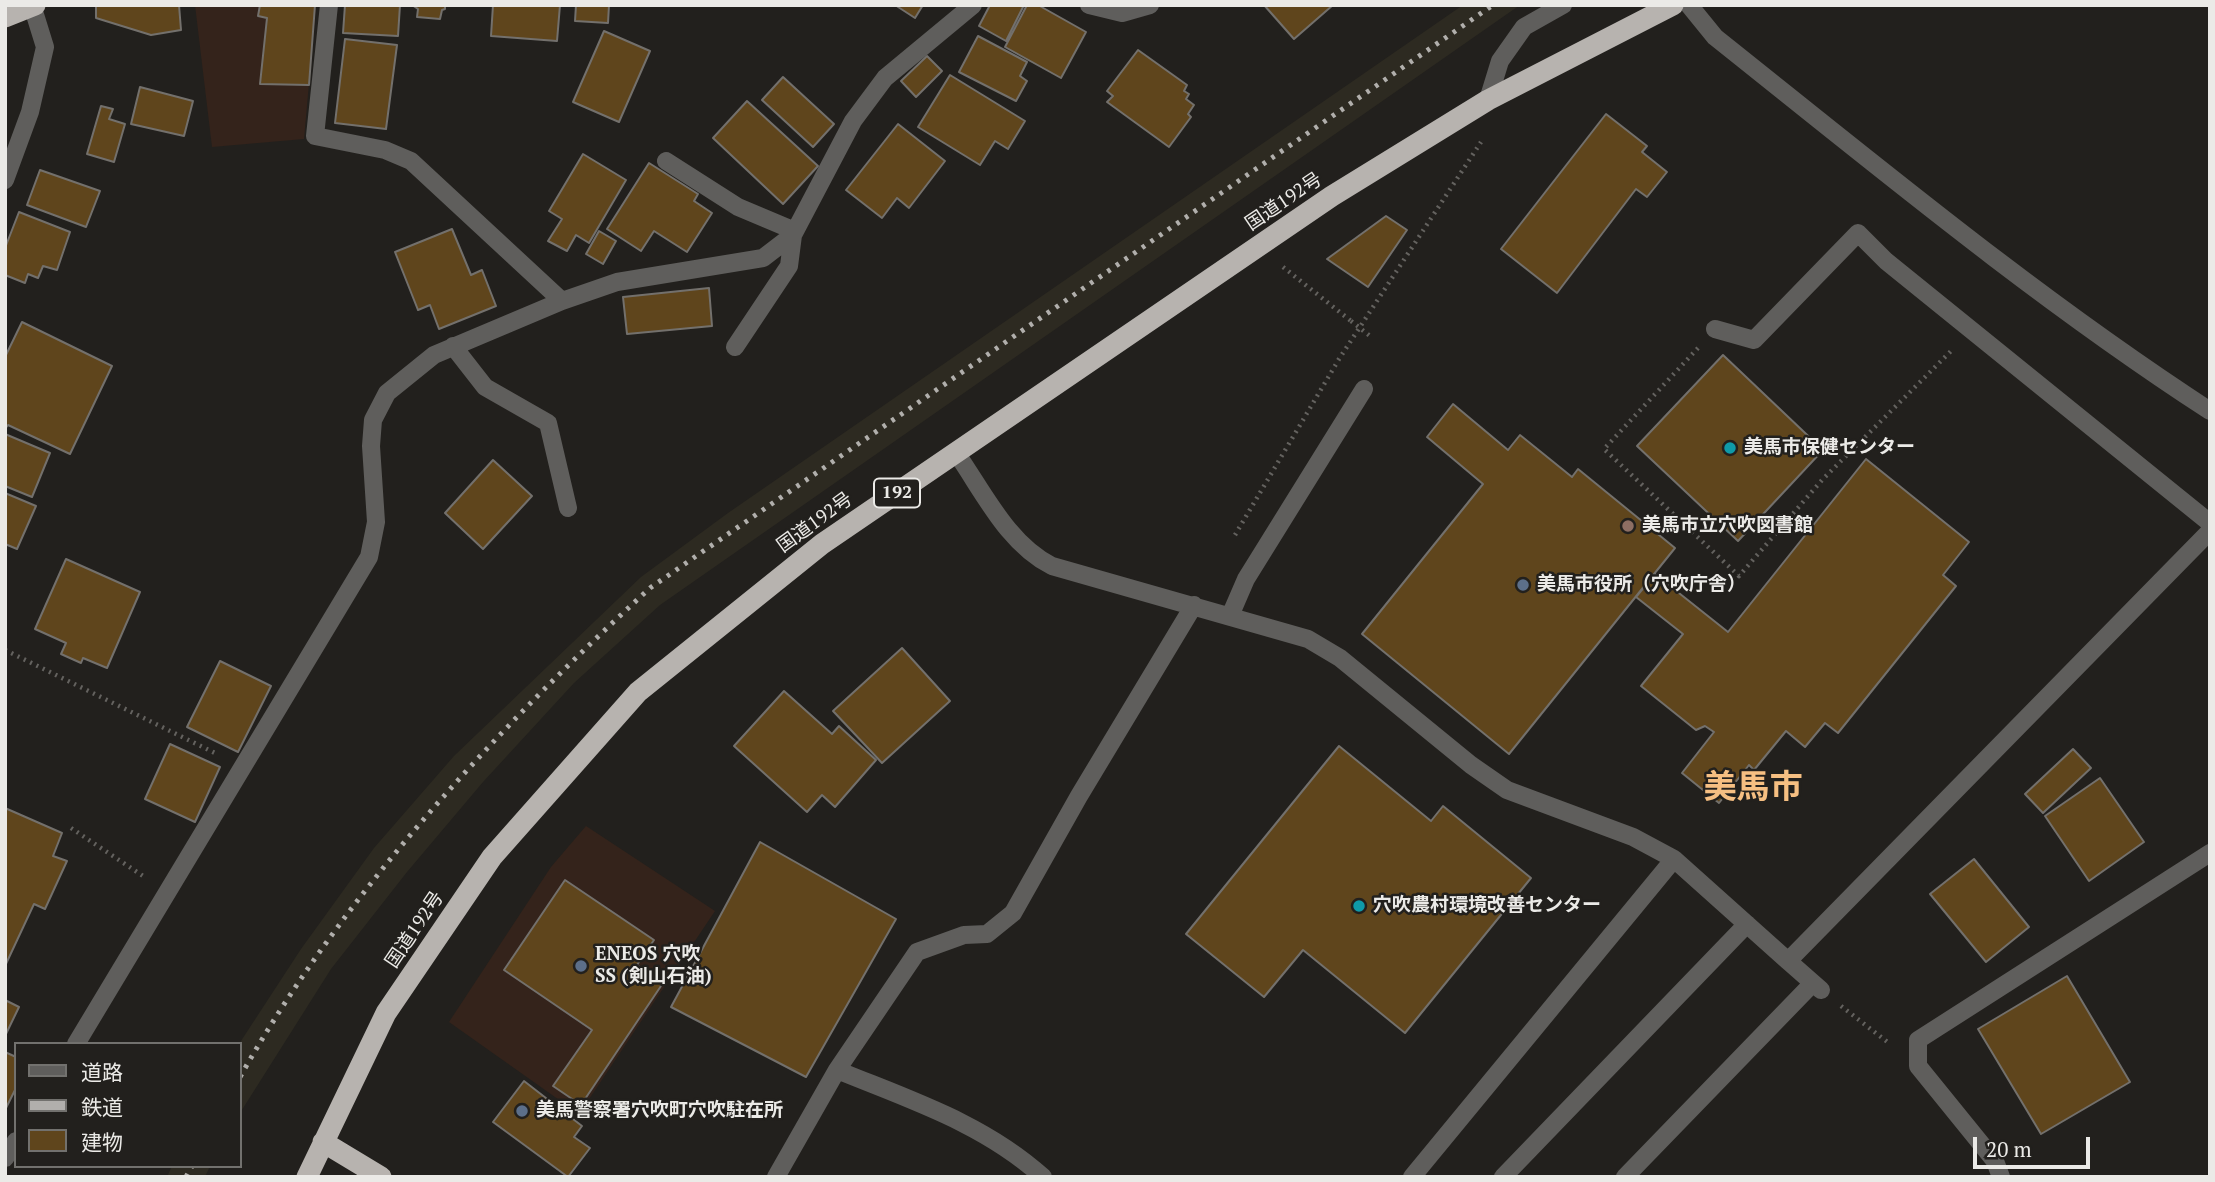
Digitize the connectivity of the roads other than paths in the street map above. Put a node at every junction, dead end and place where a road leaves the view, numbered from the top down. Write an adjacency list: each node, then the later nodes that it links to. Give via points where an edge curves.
1 (329, 5): 14 (street, via 315,136 385,150 411,161)
2 (973, 5): 13 (street, via 885,78 853,121)
3 (1089, 5): 4 (street, via 1122,13)
4 (1150, 5)
5 (1563, 5): 10 (street, via 1524,27 1500,61)
6 (1673, 5): 10 (highway, 国道192号 / 192)
7 (1689, 5): 19 (street, via 1715,37 2010,273)
8 (33, 6): 9 (highway); 12 (street, via 45,47 30,112)
9 (5, 17)
10 (1488, 100): 20 (highway, 国道192号 / 192, via 1332,196)
11 (666, 161): 13 (street, via 738,206)
12 (5, 180)
13 (794, 233): 14 (street, via 763,258 617,282); 17 (street, via 789,266)
14 (562, 301): 16 (street)
15 (1715, 329): 22 (street, via 1754,340 1857,233)
16 (453, 346): 21 (street, via 485,387 548,423); 30 (street, via 434,355 387,393 373,421 376,522 369,557)
17 (735, 347)
18 (1364, 389): 25 (street, via 1246,579)
19 (2210, 411)
20 (957, 454): 24 (street, via 1003,522 1035,558); 32 (highway, 国道192号 / 192, via 822,544 638,692 492,857 386,1013)
21 (568, 508)
22 (2210, 523)
23 (2210, 531): 29 (street)
24 (1194, 605): 25 (street); 31 (street, via 1013,913 987,934 964,935 917,952)
25 (1230, 616): 27 (street, via 1308,639 1340,658 1507,790 1633,837)
26 (2210, 853): 40 (street, via 1918,1040 1918,1066 1995,1161)
27 (1674, 859): 28 (street); 37 (street)
28 (1747, 925): 29 (street); 38 (street)
29 (1788, 961): 39 (street, via 1817,987)
30 (77, 1042)
31 (837, 1070): 35 (street); 36 (street, via 965,1122 1015,1152)
32 (323, 1142): 33 (highway, 国道192号 / 192); 34 (highway)
33 (307, 1177)
34 (381, 1177)
35 (776, 1177)
36 (1043, 1177)
37 (1412, 1177)
38 (1503, 1177)
39 (1625, 1177)
40 (2001, 1177)

